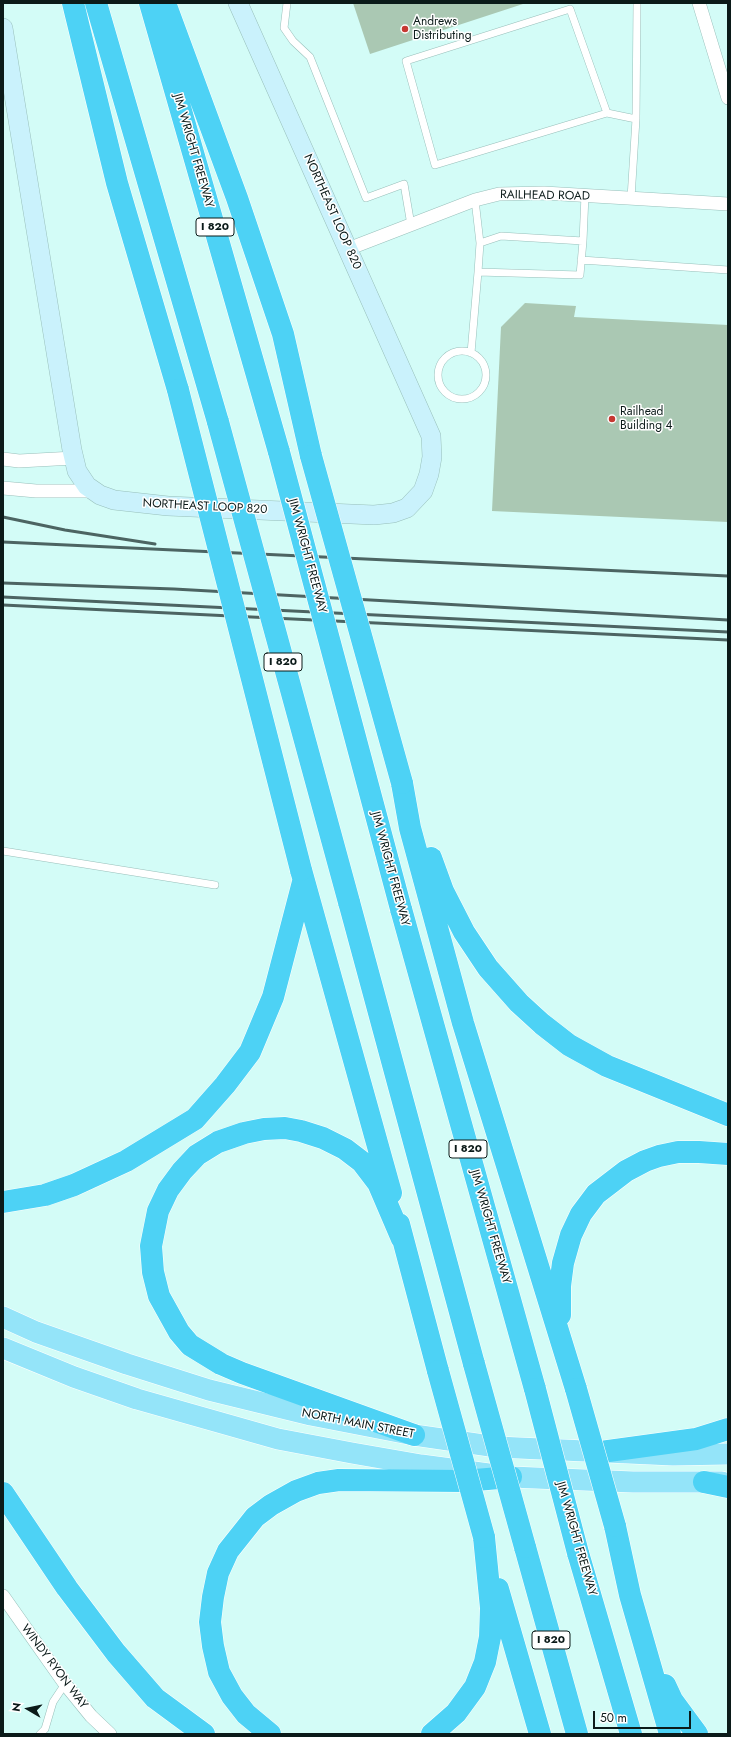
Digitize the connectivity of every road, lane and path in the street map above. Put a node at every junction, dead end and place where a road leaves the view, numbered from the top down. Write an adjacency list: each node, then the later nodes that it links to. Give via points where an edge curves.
1 (73, 3): 31 (highway, bridge, via 117,183 178,390)
2 (96, 3): 59 (highway, I 820, bridge, via 218,422)
3 (150, 3): 60 (highway, JIM WRIGHT FREEWAY / I 820, bridge, via 279,452 401,910 535,1389 578,1553)
4 (165, 3): 29 (highway, bridge, via 238,198 283,334 311,456)
5 (238, 3): 20 (street, NORTHEAST LOOP 820)
6 (287, 3): 17 (lane, via 284,28 310,57 366,198 404,184)
7 (637, 3): 12 (lane)
8 (699, 3): 10 (street)
9 (3, 28): 26 (street, NORTHEAST LOOP 820)
10 (728, 98)
11 (607, 113): 11 (lane, via 570,9 406,61 436,165); 12 (lane)
12 (636, 119): 14 (lane)
13 (585, 195): 14 (street, RAILHEAD ROAD); 15 (street, RAILHEAD ROAD, via 499,194); 18 (lane)
14 (631, 198): 16 (street, RAILHEAD ROAD)
15 (475, 200): 17 (street, RAILHEAD ROAD); 19 (lane)
16 (728, 204)
17 (411, 225): 20 (street, RAILHEAD ROAD)
18 (583, 241): 19 (lane, via 501,236); 21 (lane)
19 (480, 243): 23 (lane)
20 (348, 249): 28 (street, NORTHEAST LOOP 820, via 431,436 432,456 429,474 423,491 407,508 374,515 175,506 114,500)
21 (582, 260): 22 (lane); 23 (lane, via 580,275)
22 (728, 270)
23 (478, 272): 24 (lane)
24 (471, 353): 24 (lane, via 464,351 448,355 439,368 439,380 444,391 451,396 473,396 483,385 485,370 482,363)
25 (3, 458): 26 (street, via 18,461)
26 (74, 458): 28 (street, NORTHEAST LOOP 820, via 77,471 87,486)
27 (3, 488): 28 (street)
28 (94, 491)
29 (402, 783): 33 (highway, via 443,891 464,932 488,968 519,1003 569,1045 608,1066); 39 (highway, via 410,828 463,1023)
30 (3, 851): 32 (lane)
31 (302, 875): 35 (highway, via 273,997 250,1052 195,1119 126,1161 74,1185 45,1195); 36 (highway, via 379,1147)
32 (215, 885)
33 (728, 1115)
34 (728, 1154): 39 (highway, via 678,1152 645,1161 626,1171 596,1194 582,1214 571,1235 560,1286 560,1313)
35 (3, 1202)
36 (402, 1239): 41 (highway, via 378,1183 362,1162 345,1148 323,1138 285,1128 244,1132 197,1155 168,1190 158,1211 151,1246 153,1272 159,1296 179,1332 190,1344 221,1364 242,1373); 49 (highway, bridge)
37 (3, 1317): 41 (main road, NORTH MAIN STREET, via 36,1332 209,1390 311,1415)
38 (3, 1348): 44 (main road, via 137,1399 278,1439 421,1465)
39 (576, 1389): 50 (highway, bridge, via 615,1526)
40 (728, 1429): 42 (highway, via 696,1439)
41 (414, 1435): 42 (main road, NORTH MAIN STREET, via 497,1447)
42 (601, 1452): 43 (main road, NORTH MAIN STREET)
43 (728, 1454)
44 (511, 1477): 45 (main road); 56 (highway, via 464,1481 339,1480 318,1483 296,1491 255,1517 228,1551 218,1573 210,1622 219,1672 232,1696 246,1714)
45 (704, 1482): 46 (main road); 47 (highway)
46 (728, 1482)
47 (728, 1487)
48 (3, 1493): 55 (highway, via 67,1588 116,1653 156,1698)
49 (484, 1537): 57 (highway, via 491,1608 490,1636 485,1662 476,1687 456,1713); 58 (highway)
50 (630, 1594): 61 (highway); 62 (highway, via 672,1700)
51 (3, 1596): 52 (street, WINDY RYON WAY)
52 (65, 1684): 53 (lane, via 53,1702 45,1729); 54 (street, WINDY RYON WAY, via 91,1716)
53 (40, 1734)
54 (110, 1734)
55 (204, 1734)
56 (270, 1734)
57 (432, 1734)
58 (540, 1734)
59 (577, 1734)
60 (631, 1734)
61 (670, 1734)
62 (697, 1734)

